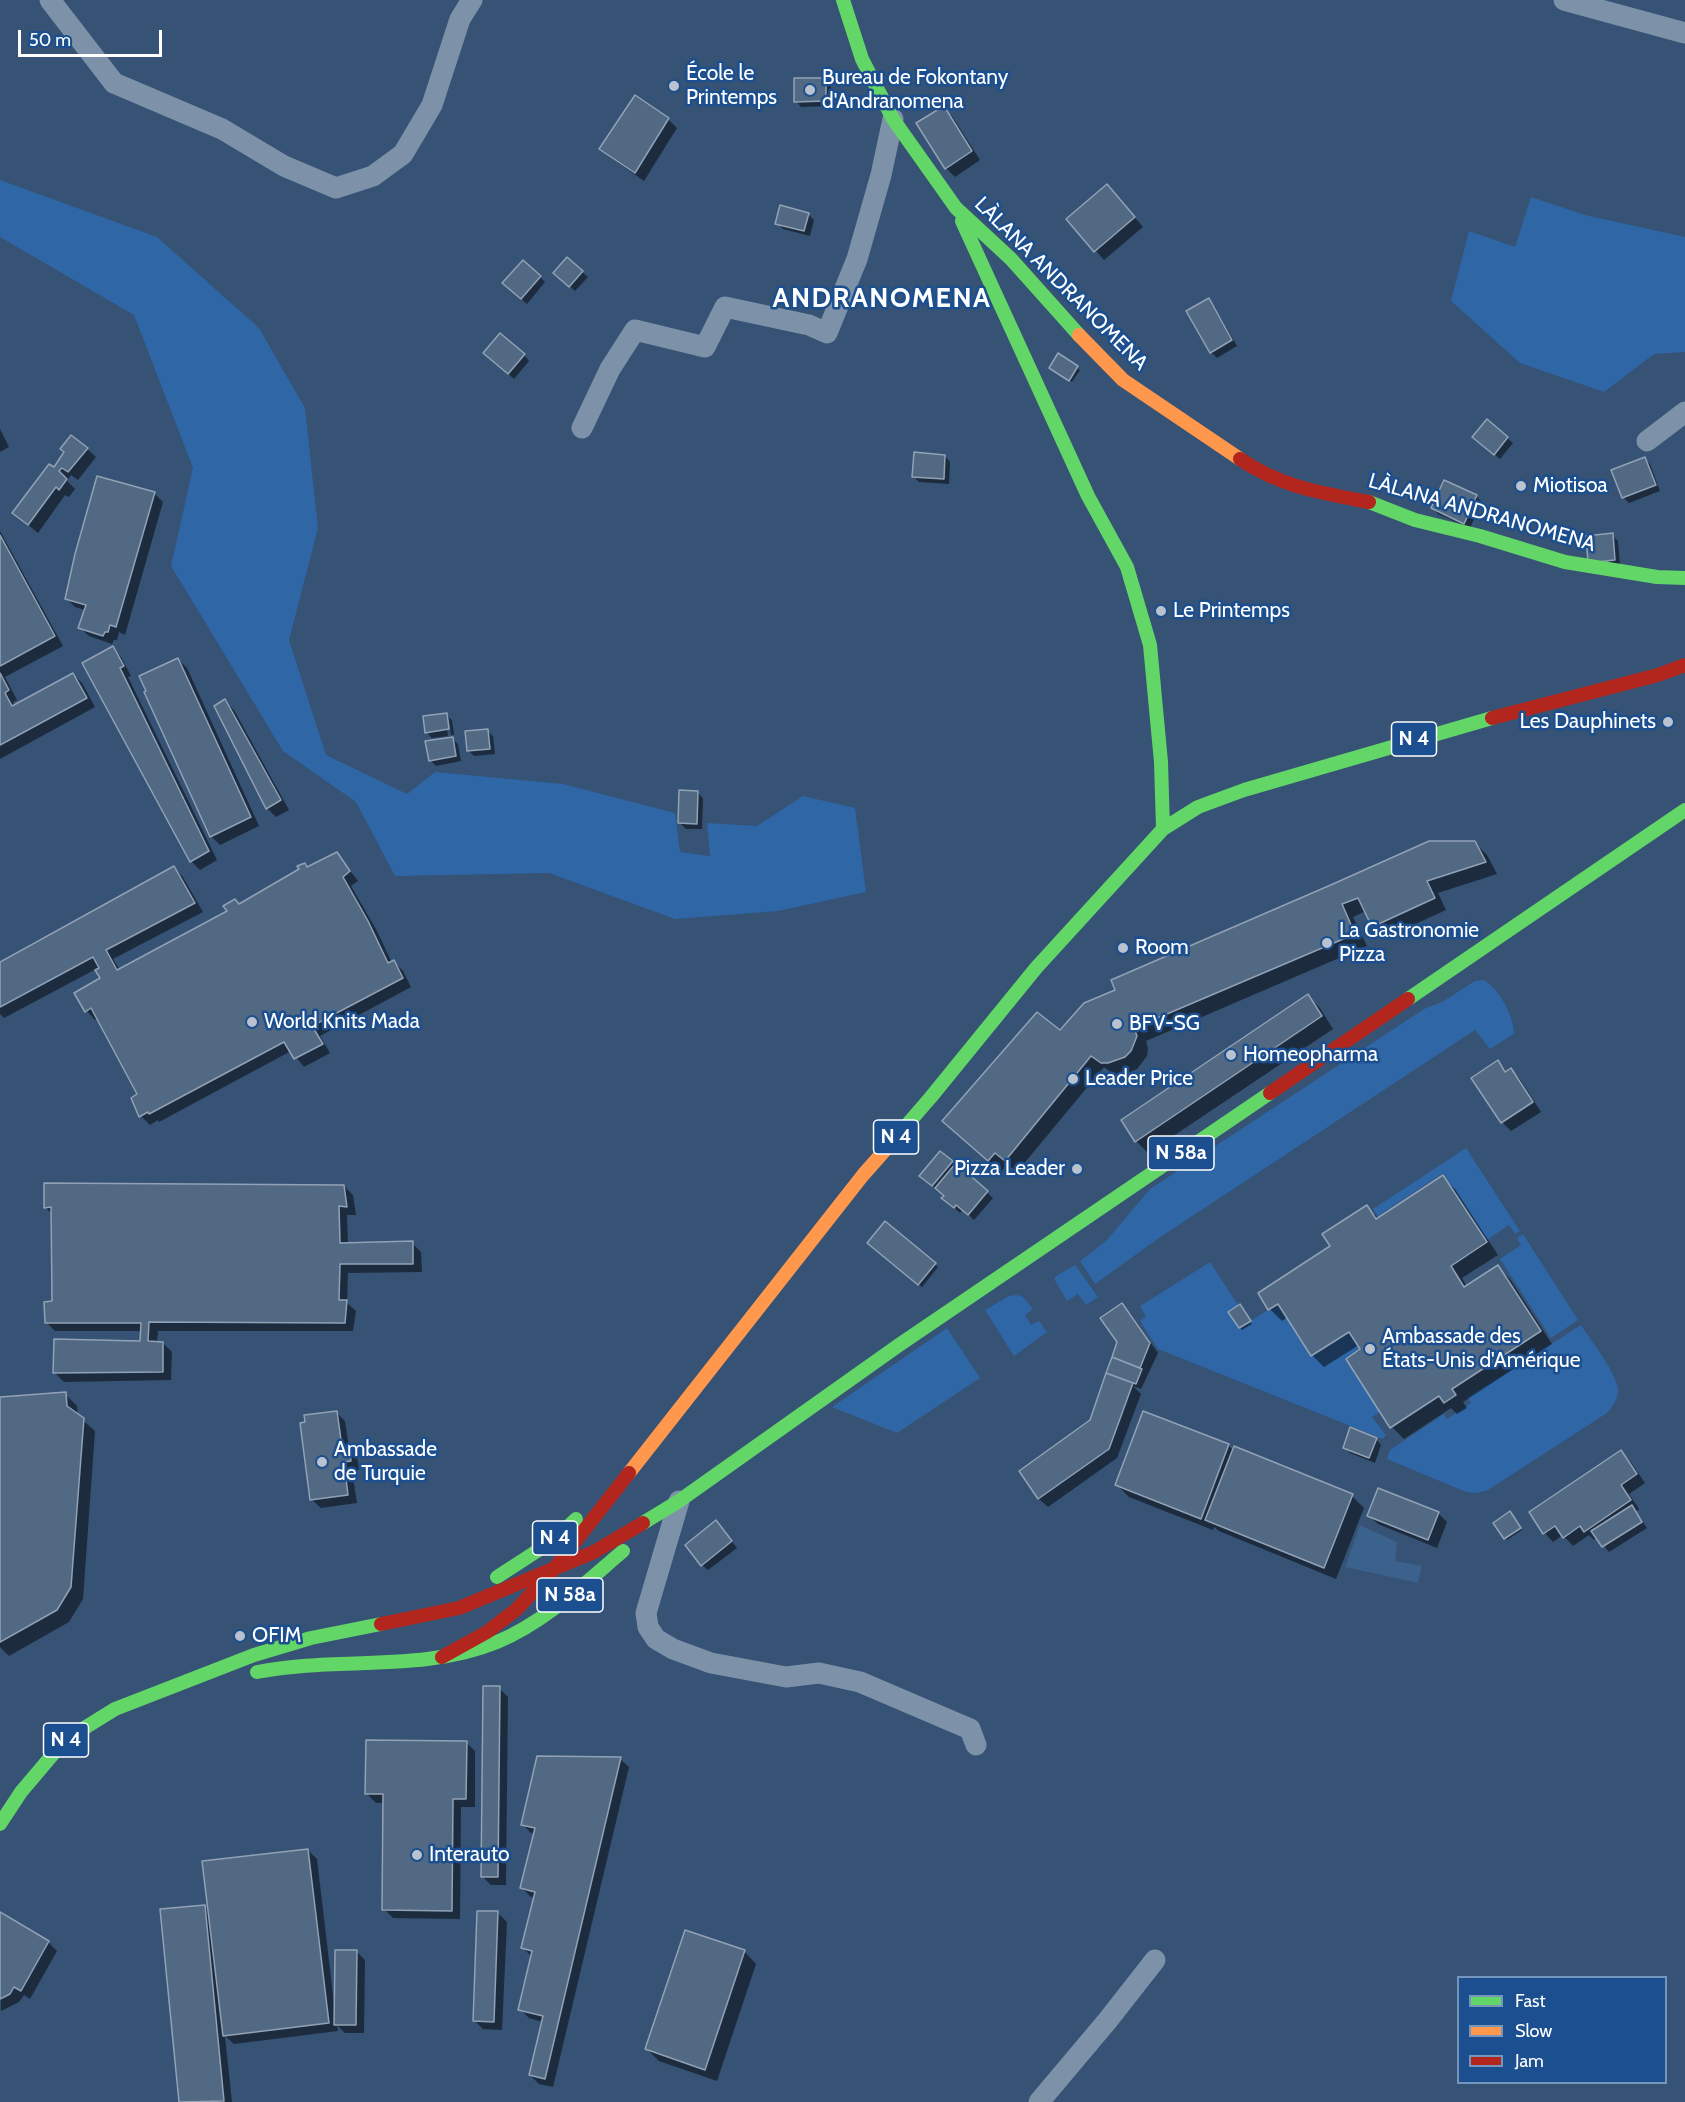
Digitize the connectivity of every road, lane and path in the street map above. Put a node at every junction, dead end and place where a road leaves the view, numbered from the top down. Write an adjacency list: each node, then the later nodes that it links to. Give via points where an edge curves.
1 (50, 0): 2 (street, via 114,83 222,129 284,165 336,188 374,176 403,154 432,105 460,19)
2 (472, 0)
3 (843, 0): 6 (main road, via 862,59)
4 (1564, 0): 5 (street)
5 (1685, 33)
6 (893, 119): 7 (main road); 9 (street, via 857,259 827,333 809,325 725,307 705,347 635,330 610,369)
7 (957, 208): 11 (main road, LÀLANA ANDRANOMENA, via 1011,259 1123,380 1258,471 1305,490 1369,502 1415,520 1565,562); 14 (main road, LÀLANA ANDRANOMENA, via 1088,496 1127,567 1150,645)
8 (1685, 412): 10 (street)
9 (582, 428)
10 (1647, 441)
11 (1685, 578)
12 (1685, 665): 14 (main road, N 4, via 1244,790 1198,807)
13 (1685, 810): 16 (main road, N 58a, via 908,1338)
14 (1163, 829): 15 (main road, N 4, via 1036,968 864,1175)
15 (667, 1426): 17 (main road, N 4); 18 (main road, N 4, via 554,1540 488,1583)
16 (679, 1501): 17 (main road, N 58a, via 594,1552); 19 (main road, N 58a, via 548,1613 498,1641); 21 (street, via 646,1613 648,1627 656,1639 711,1663 786,1677 819,1673 860,1682 970,1729)
17 (553, 1570): 18 (main road, via 459,1608); 19 (main road, N 4, via 517,1610)
18 (418, 1617): 20 (main road, N 4, via 311,1638)
19 (442, 1657): 20 (main road, N 4, via 302,1665)
20 (161, 1691): 22 (main road, N 4, via 115,1709 65,1740)
21 (976, 1745)
22 (0, 1824)
23 (1155, 1960): 24 (street)
24 (1039, 2102)

